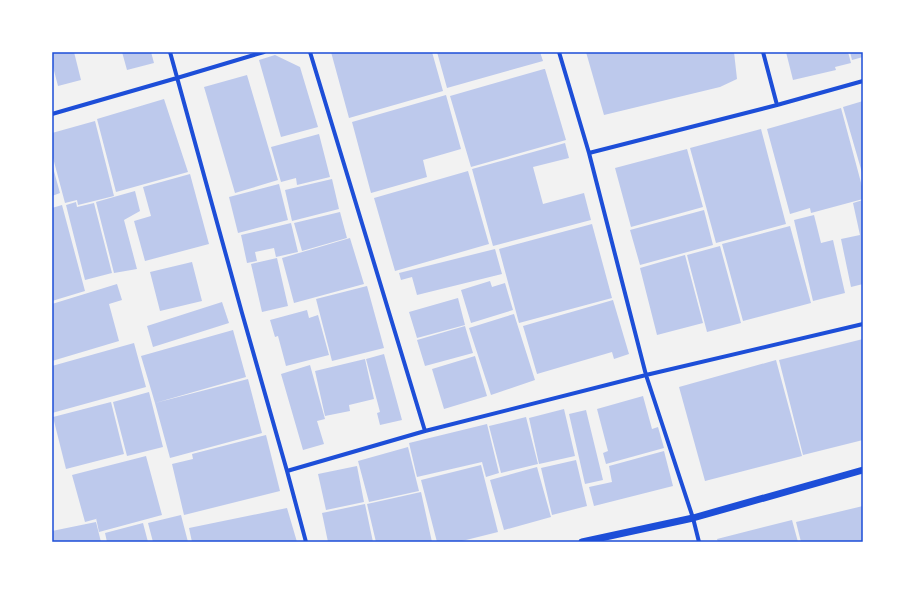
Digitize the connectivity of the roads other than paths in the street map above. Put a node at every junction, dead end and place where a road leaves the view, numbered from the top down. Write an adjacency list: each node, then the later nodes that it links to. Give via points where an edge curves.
1 (170, 52): 6 (street)
2 (264, 52): 6 (street)
3 (310, 52): 13 (street)
4 (559, 52): 10 (street)
5 (763, 52): 8 (street)
6 (177, 78): 9 (street); 15 (street)
7 (863, 81): 8 (street)
8 (777, 105): 10 (street)
9 (52, 114)
10 (589, 153): 12 (street)
11 (863, 324): 12 (street)
12 (646, 375): 13 (street); 16 (street)
13 (425, 431): 15 (street)
14 (863, 470): 16 (street)
15 (287, 471): 17 (street)
16 (694, 518): 18 (street); 19 (street)
17 (306, 542)
18 (582, 542)
19 (699, 542)

